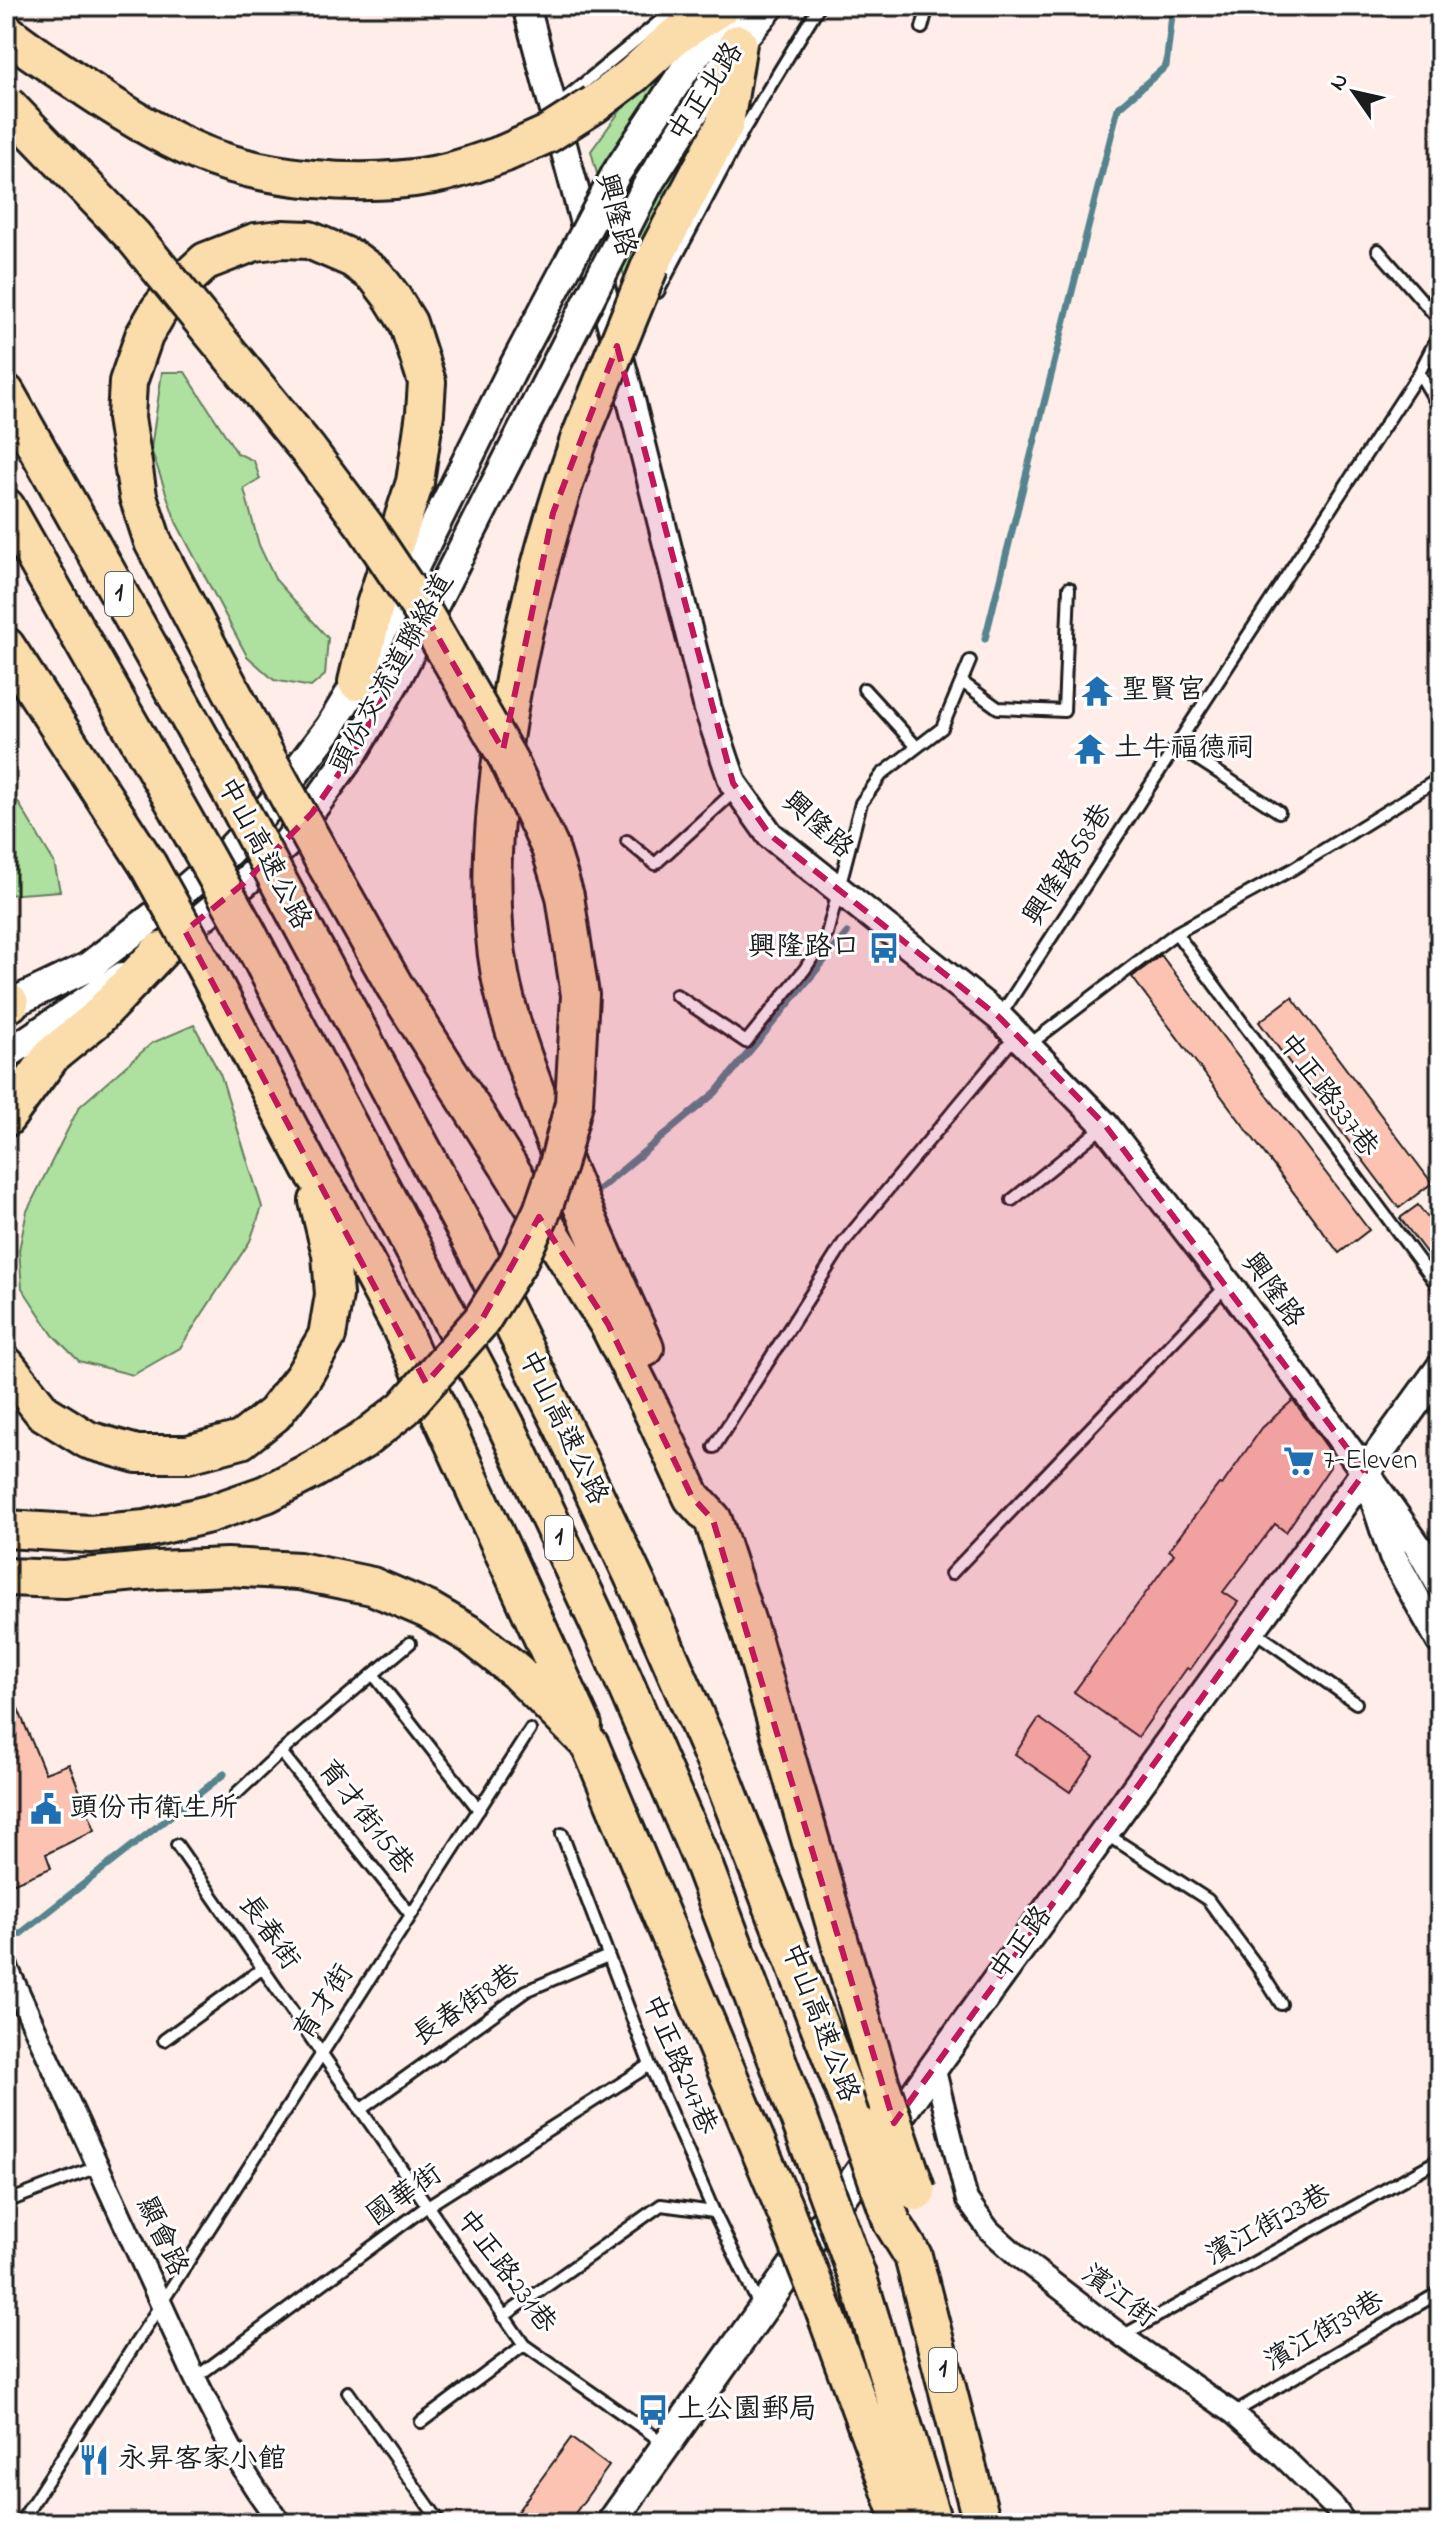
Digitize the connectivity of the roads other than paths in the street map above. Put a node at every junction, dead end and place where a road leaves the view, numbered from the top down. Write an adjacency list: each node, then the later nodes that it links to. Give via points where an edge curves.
1 (526, 6): 12 (street, 興隆路)
2 (678, 6): 12 (lane)
3 (722, 6): 9 (highway, bridge, via 548,134 433,175 393,180 296,177 255,171 197,152 132,119)
4 (734, 6): 13 (main road, 中正北路)
5 (770, 6): 10 (main road, 中正北路)
6 (819, 6): 16 (lane, via 744,129)
7 (928, 6): 8 (lane)
8 (922, 28)
9 (6, 32)
10 (738, 43): 14 (main road, 中正北路); 54 (highway, bridge, via 725,124 650,266 553,513 509,699 494,825 492,900 500,975 528,1072 574,1192 705,1487)
11 (6, 104): 55 (highway, bridge, via 133,236 282,417 424,614 508,759 550,848 565,896 580,995 574,1103 542,1211 481,1321 404,1408 313,1470 209,1514 146,1529 90,1534)
12 (554, 108): 20 (street, 興隆路)
13 (617, 172): 28 (main road, 頭份交流道聯絡道, bridge)
14 (648, 184): 39 (main road, 頭份交流道聯絡道, bridge, via 396,680 344,765 288,842)
15 (1378, 250): 17 (lane)
16 (650, 307)
17 (1440, 321)
18 (1440, 332): 21 (lane, 興隆路58巷)
19 (636, 334): 20 (lane)
20 (621, 361): 34 (street, 興隆路, via 708,709)
21 (1419, 373): 23 (lane); 31 (lane, 興隆路58巷)
22 (6, 393): 87 (highway, 中山高速公路 / 1, bridge, via 233,796 473,1244 566,1433 724,1782 892,2222)
23 (1440, 409)
24 (6, 507): 104 (highway, 中山高速公路 / 1, bridge, via 246,930 505,1423 609,1646 704,1866 819,2171 859,2281)
25 (1069, 588): 29 (lane, via 1064,711 998,708)
26 (7, 650): 46 (highway, bridge, via 148,865)
27 (970, 661): 29 (lane)
28 (357, 682): 41 (main road, 頭份交流道聯絡道, via 271,805 227,853 88,967); 54 (highway, bridge, via 375,605 415,482 427,382 408,323 376,276 353,259 309,240 255,242 206,261 178,287 144,336 128,382 126,418 138,496 153,542 325,863 410,1011 608,1324 692,1497)
29 (962, 682): 32 (lane, via 942,728)
30 (864, 689): 32 (lane)
31 (1176, 745): 35 (lane); 42 (lane, 興隆路58巷)
32 (917, 747): 37 (lane, via 882,774 861,803)
33 (1440, 778): 38 (lane)
34 (737, 789): 36 (lane, via 655,864); 37 (street, 興隆路, via 770,835)
35 (1279, 812)
36 (627, 841)
37 (839, 890): 40 (lane, via 827,934 746,1042); 42 (street, 興隆路)
38 (1176, 933): 42 (lane); 49 (lane, 中正路337巷)
39 (160, 951): 43 (main road, 頭份交流道聯絡道); 44 (highway, via 95,1020 52,1055)
40 (676, 995)
41 (7, 1004)
42 (1015, 1033): 45 (street, 興隆路); 52 (lane, via 844,1242)
43 (6, 1055)
44 (6, 1118)
45 (1105, 1125): 47 (lane); 48 (street, 興隆路)
46 (311, 1169): 50 (highway, via 331,1254 334,1295 327,1336 274,1414 241,1440 188,1454 137,1454 88,1440 43,1412); 65 (highway, via 399,1324)
47 (1012, 1200)
48 (1228, 1284): 53 (street, 興隆路); 56 (lane)
49 (1440, 1289)
50 (6, 1365)
51 (1440, 1369): 53 (main road, 中正路)
52 (714, 1447)
53 (1365, 1472): 58 (street, 興隆路); 59 (main road, 中正路); 60 (street, via 1393,1557)
54 (713, 1520): 87 (highway, bridge, via 917,2192)
55 (6, 1529)
56 (951, 1574)
57 (6, 1577): 65 (highway, via 64,1579 227,1567 299,1571 372,1586 471,1635 516,1671)
58 (1440, 1585)
59 (1252, 1630): 63 (lane); 69 (main road, 中正路)
60 (1440, 1641)
61 (410, 1643): 62 (lane)
62 (373, 1674): 66 (lane); 68 (lane)
63 (1356, 1703)
64 (530, 1730): 68 (lane, 育才街)
65 (590, 1745): 103 (highway, bridge, via 787,2215)
66 (281, 1752): 67 (lane); 72 (lane, 育才街15巷)
67 (237, 1793)
68 (479, 1810): 72 (lane, 育才街)
69 (1103, 1832): 76 (lane, via 1208,1900); 80 (main road, 中正路)
70 (562, 1834): 73 (lane, 中正路247巷)
71 (177, 1845): 75 (lane, 長春街)
72 (411, 1915): 78 (lane, 育才街)
73 (608, 1956): 79 (lane, 中正路247巷); 81 (lane, 長春街8巷, via 526,1991)
74 (6, 1965): 83 (street, 顯會路)
75 (263, 1968): 77 (lane); 78 (lane, 長春街)
76 (1281, 2004)
77 (164, 2040)
78 (322, 2052): 81 (lane, 長春街); 89 (lane, 育才街)
79 (650, 2065): 85 (lane, 國華街); 86 (lane, 中正路247巷)
80 (934, 2067): 90 (main road, 中正路); 92 (street, 濱江街, via 967,2200 1019,2257)
81 (360, 2110): 85 (lane, 長春街)
82 (1440, 2159): 92 (lane, 濱江街23巷)
83 (97, 2167): 84 (lane); 89 (street, 顯會路)
84 (6, 2202)
85 (426, 2207): 91 (lane, 中正路231巷); 94 (lane, 國華街)
86 (714, 2212): 90 (lane, 中正路247巷); 91 (lane, via 661,2205)
87 (913, 2256): 105 (highway, 中山高速公路 / 1)
88 (1440, 2292): 96 (lane, 濱江街39巷)
89 (160, 2303): 94 (street, 顯會路); 99 (lane, 育才街)
90 (761, 2309): 98 (main road, 中正路)
91 (503, 2317): 93 (lane, 中正路231巷)
92 (1122, 2336): 96 (street, 濱江街)
93 (524, 2345): 97 (lane); 98 (lane, 中正路231巷)
94 (195, 2378): 100 (street, 顯會路)
95 (348, 2392): 101 (lane, via 437,2518)
96 (1233, 2413): 106 (street, 濱江街)
97 (421, 2422)
98 (666, 2444): 102 (main road, 中正路)
99 (20, 2523)
100 (281, 2523)
101 (434, 2523)
102 (611, 2523)
103 (902, 2523)
104 (933, 2523)
105 (982, 2523)
106 (1345, 2523)

